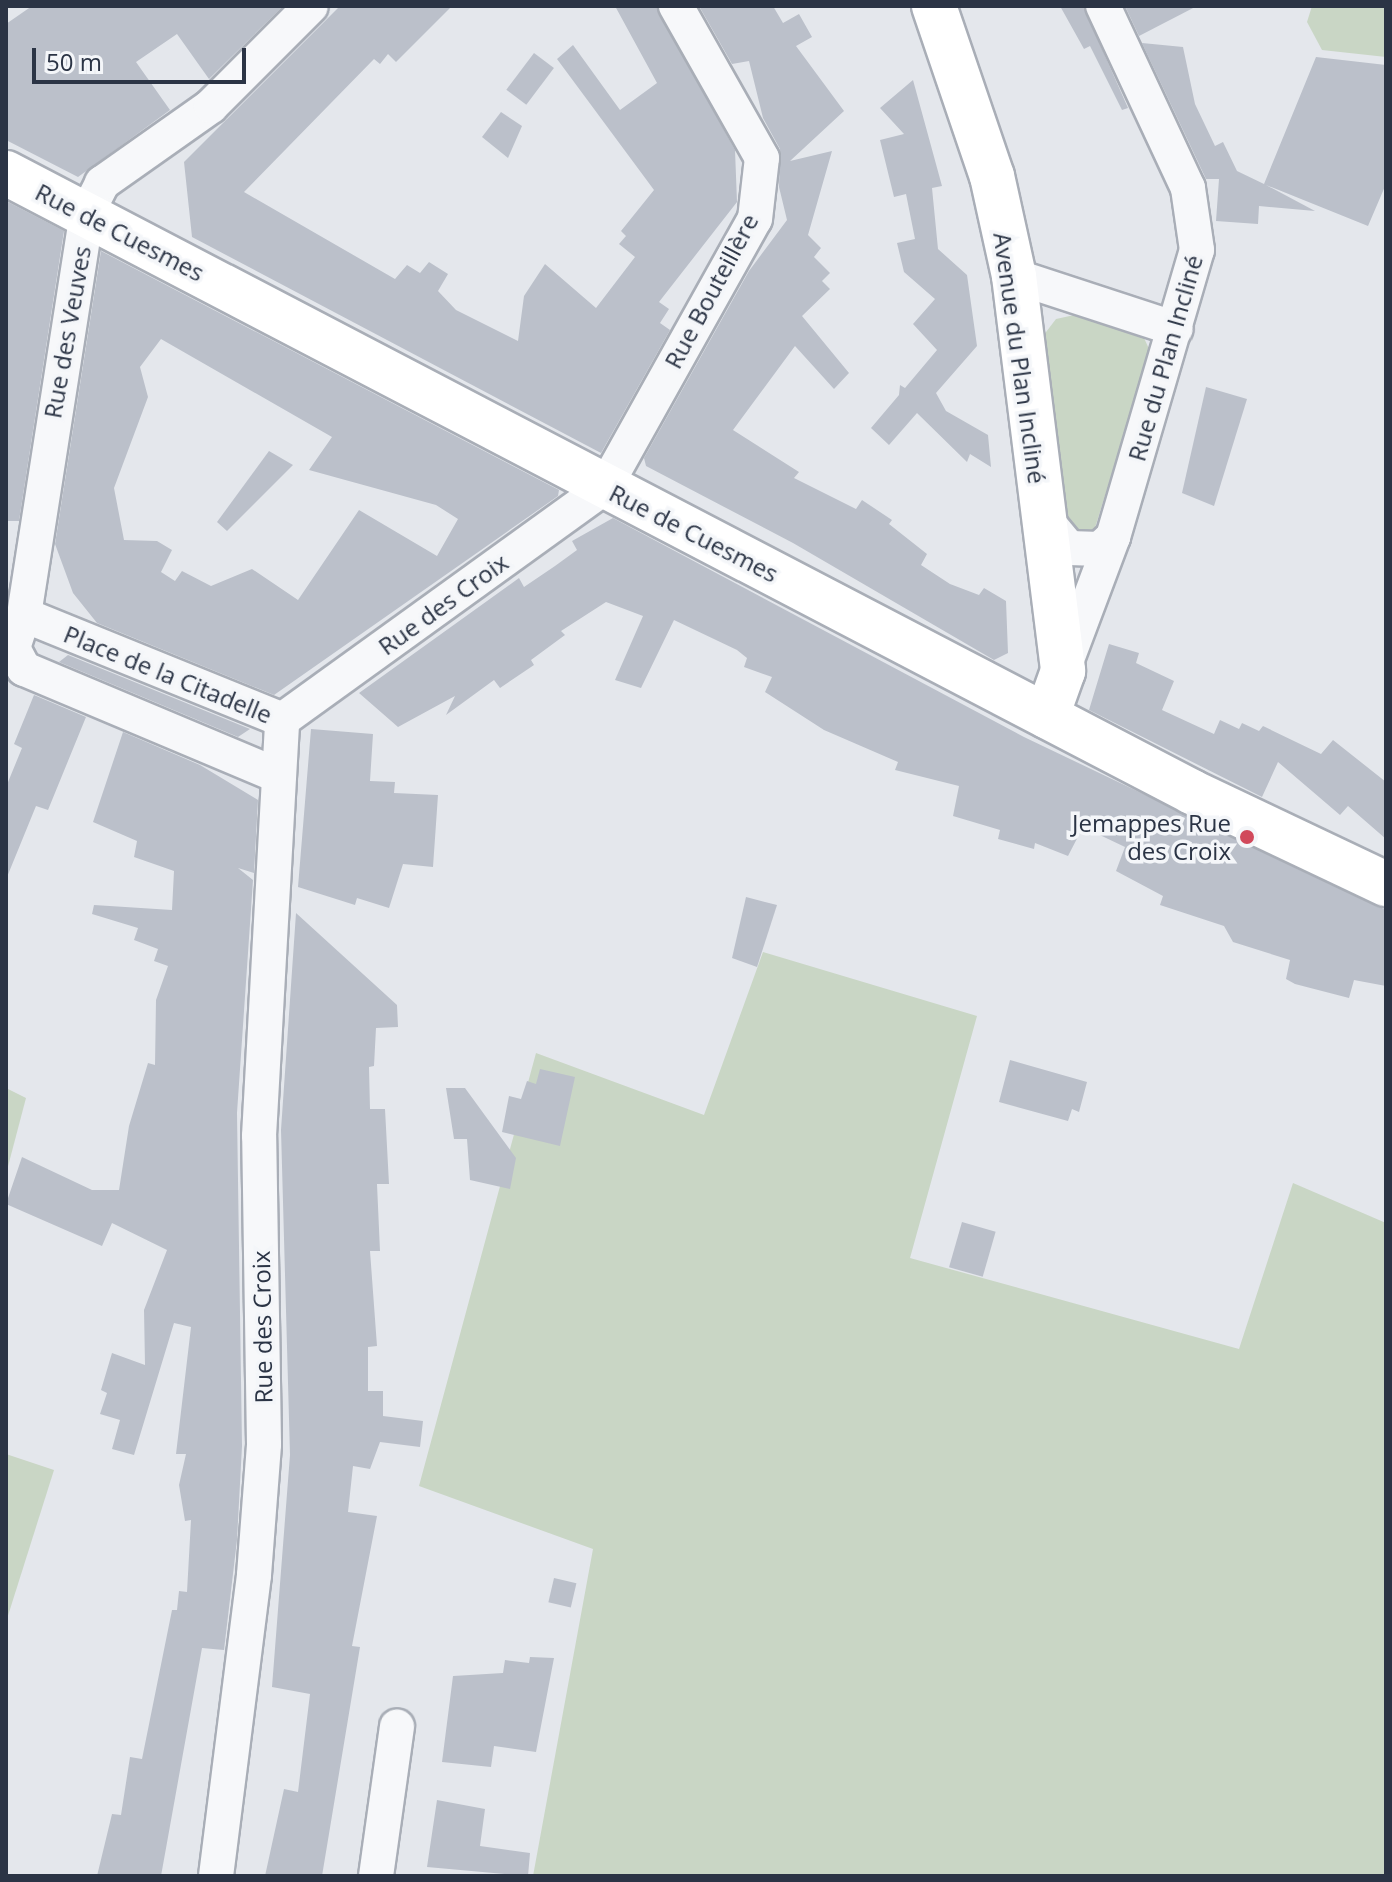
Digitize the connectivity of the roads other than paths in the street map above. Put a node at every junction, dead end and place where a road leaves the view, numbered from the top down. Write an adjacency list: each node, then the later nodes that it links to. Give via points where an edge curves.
1 (311, 6): 6 (street, Rue des Veuves, via 211,106 102,183)
2 (676, 6): 9 (street, Rue Bouteillère, via 762,158 755,219)
3 (934, 6): 7 (street, Avenue du Plan Incliné, via 992,176)
4 (1103, 6): 8 (street, Rue du Plan Incliné, via 1197,219 1197,250)
5 (6, 173): 6 (street, Rue de Cuesmes)
6 (87, 213): 9 (street, Rue de Cuesmes); 12 (street, Rue des Veuves)
7 (1014, 276): 8 (street); 10 (street, Avenue du Plan Incliné)
8 (1176, 329): 11 (street, Rue du Plan Incliné)
9 (605, 487): 15 (street, Rue de Cuesmes); 16 (street, Rue des Croix)
10 (1040, 513): 11 (street, via 1069,548 1100,549); 14 (street, Avenue du Plan Incliné)
11 (1113, 537): 14 (street, Rue du Plan Incliné)
12 (24, 615): 13 (street, Place de la Citadelle); 16 (street, Place de la Citadelle)
13 (10, 647): 17 (street, Place de la Citadelle, via 24,669)
14 (1063, 671): 15 (street, Avenue du Plan Incliné)
15 (1047, 716): 18 (street, Rue de Cuesmes)
16 (282, 720): 17 (street, Place de la Citadelle)
17 (279, 776): 20 (street, Rue des Croix, via 259,1136 264,1444 254,1575)
18 (1386, 884)
19 (397, 1726): 21 (street)
20 (216, 1876)
21 (376, 1876)

